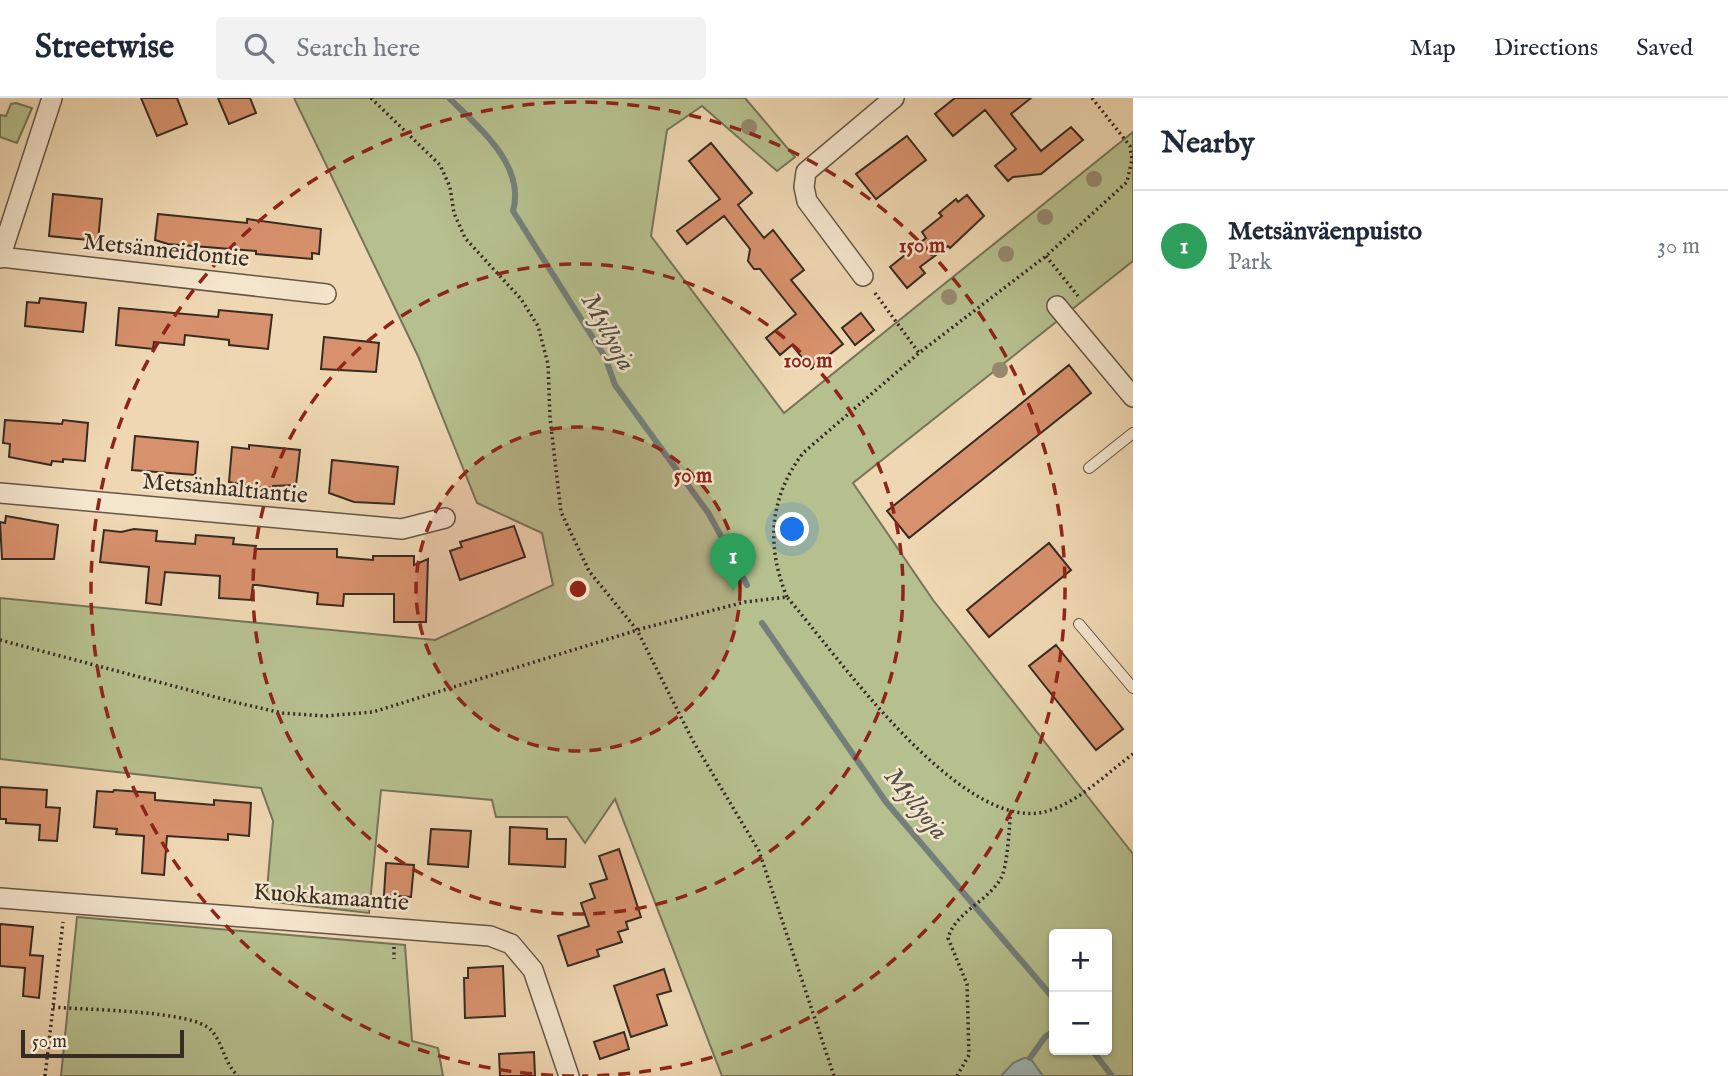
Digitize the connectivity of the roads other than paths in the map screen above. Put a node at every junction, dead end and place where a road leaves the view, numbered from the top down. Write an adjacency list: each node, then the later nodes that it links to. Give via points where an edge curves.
1 (52, 98): 3 (street)
2 (894, 98): 4 (street, via 806,172 807,201)
3 (0, 257): 5 (street, Metsänneidontie)
4 (863, 276)
5 (326, 294)
6 (1057, 306): 7 (street)
7 (1133, 397)
8 (1133, 433): 9 (lane)
9 (1089, 468)
10 (0, 493): 11 (street, Metsänhaltiantie, via 402,528)
11 (445, 518)
12 (1079, 624): 13 (lane)
13 (1133, 688)
14 (0, 898): 15 (street, Kuokkamaantie, via 490,936 512,944 533,970)
15 (569, 1076)

